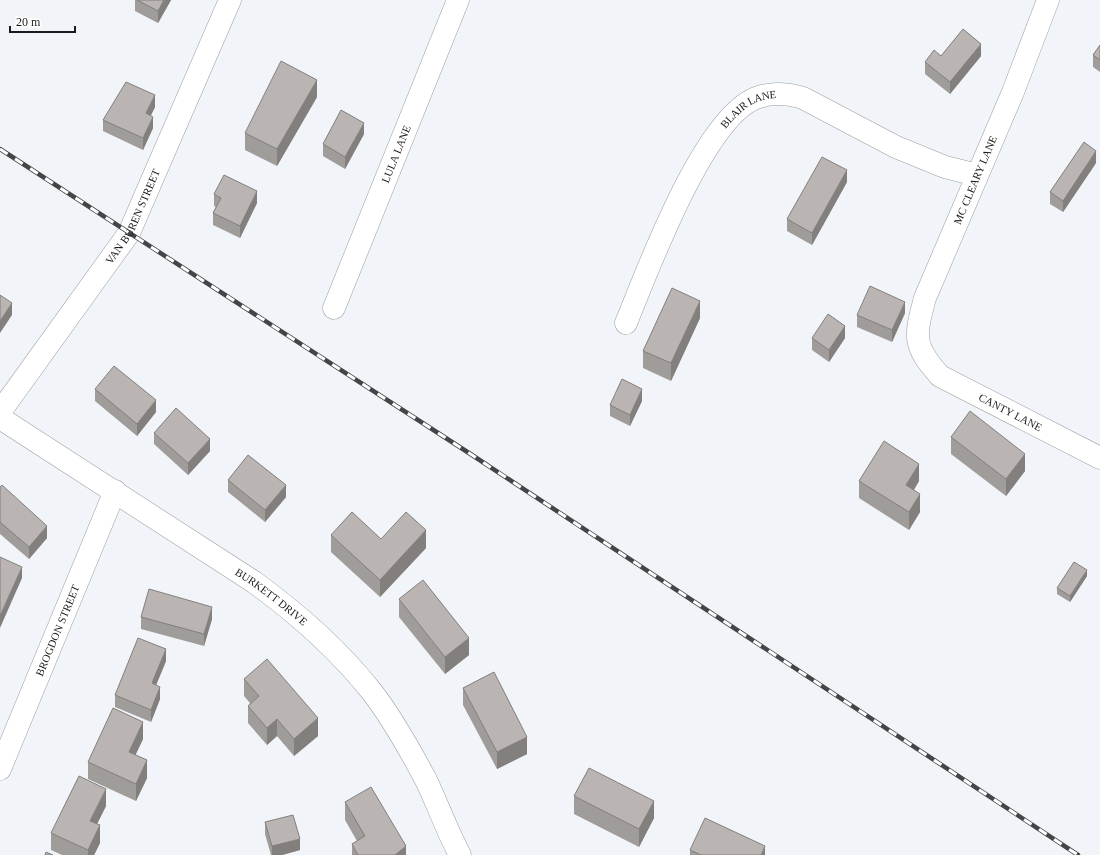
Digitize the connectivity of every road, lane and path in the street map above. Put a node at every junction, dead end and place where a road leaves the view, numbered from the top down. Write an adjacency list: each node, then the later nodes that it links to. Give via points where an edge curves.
1 (230, 0): 8 (street, VAN BUREN STREET, via 129,232)
2 (458, 0): 5 (street, LULA LANE)
3 (1048, 0): 4 (street, MC CLEARY LANE, via 1013,92)
4 (977, 175): 6 (street, BLAIR LANE, via 945,167 896,147 792,94 778,93 758,97 727,121 682,192); 7 (street, MC CLEARY LANE, via 925,298 916,330 920,349)
5 (334, 308)
6 (626, 323)
7 (926, 361): 10 (street, CANTY LANE, via 940,376 960,388)
8 (0, 412)
9 (0, 418): 11 (street, BURKETT DRIVE)
10 (1100, 458)
11 (115, 491): 12 (street, BROGDON STREET); 13 (street, BURKETT DRIVE, via 254,582 292,610 335,650 372,692 400,735 426,781)
12 (0, 769)
13 (460, 855)

